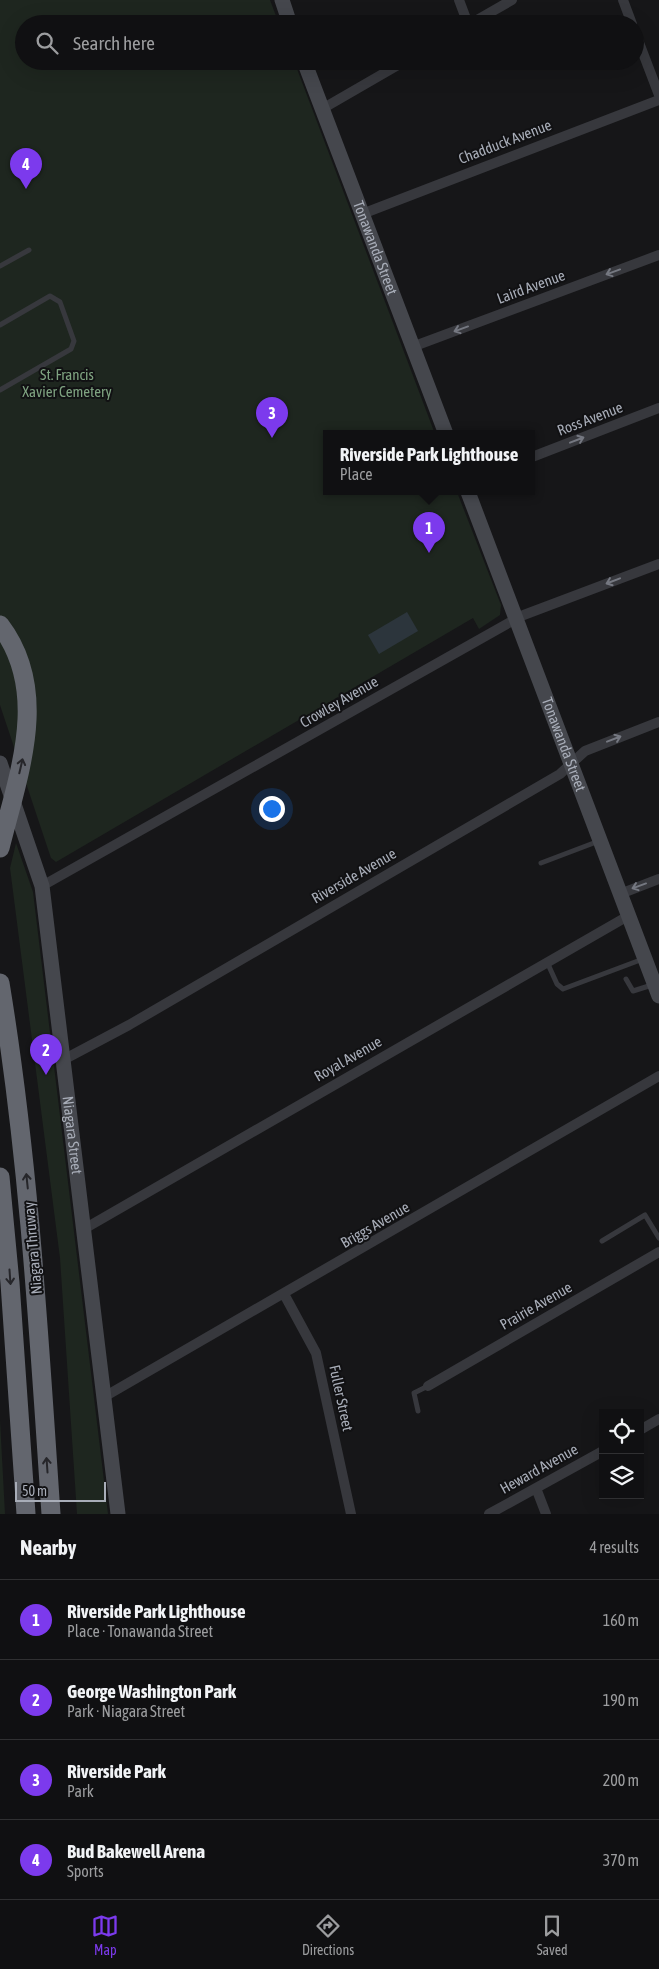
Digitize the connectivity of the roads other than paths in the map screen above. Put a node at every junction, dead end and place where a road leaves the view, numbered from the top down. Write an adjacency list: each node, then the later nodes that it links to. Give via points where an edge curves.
1 (282, 0): 5 (street)
2 (459, 0): 6 (street)
3 (512, 0): 7 (street)
4 (623, 0): 8 (street)
5 (287, 15)
6 (465, 15)
7 (485, 15)
8 (629, 15)
9 (644, 56): 12 (street)
10 (307, 70): 14 (street, Tonawanda Street)
11 (389, 70): 14 (street)
12 (659, 95)
13 (659, 100): 15 (street, Chadduck Avenue)
14 (322, 109): 15 (street, Tonawanda Street)
15 (362, 214): 20 (street, Tonawanda Street)
16 (28, 250): 18 (lane)
17 (659, 255): 20 (street, Laird Avenue, one-way to 20)
18 (0, 266)
19 (0, 325): 21 (lane, via 50,296 60,302 74,341 71,349)
20 (412, 347): 23 (street, Tonawanda Street)
21 (0, 390)
22 (659, 408): 24 (street, Ross Avenue, one-way to 22)
23 (444, 430)
24 (535, 456)
25 (469, 495): 27 (street, Tonawanda Street)
26 (659, 564): 27 (street, Crowley Avenue, one-way to 27)
27 (516, 619): 31 (street, Tonawanda Street); 36 (street, Crowley Avenue)
28 (0, 625): 33 (highway, one-way to 28, via 22,763 28,721 24,675)
29 (659, 722): 31 (street, Riverside Avenue, one-way to 29, via 585,750)
30 (0, 763): 36 (street, Niagara Street)
31 (572, 763): 32 (street, Tonawanda Street); 44 (street, Riverside Avenue, via 560,774 129,1025)
32 (600, 840): 34 (lane); 37 (street, Tonawanda Street)
33 (0, 848)
34 (541, 863)
35 (659, 879): 37 (street, one-way to 37)
36 (42, 886): 44 (street, Niagara Street)
37 (620, 894): 38 (street, Tonawanda Street)
38 (628, 916): 39 (street, Royal Avenue); 40 (street, Tonawanda Street)
39 (547, 962): 40 (lane, via 557,984 563,989 623,969); 47 (street, Royal Avenue)
40 (651, 964): 43 (street, Tonawanda Street)
41 (626, 979): 43 (lane, via 633,991)
42 (0, 983): 60 (highway, Niagara Thruway, one-way to 42, via 28,1189)
43 (657, 990)
44 (63, 1060): 47 (street, Niagara Street)
45 (659, 1076): 51 (street, Briggs Avenue)
46 (0, 1176): 59 (highway, Niagara Thruway, one-way to 59)
47 (84, 1229): 53 (street, Niagara Street)
48 (659, 1238): 49 (lane, via 645,1215)
49 (602, 1241)
50 (659, 1252): 52 (street, Prairie Avenue)
51 (284, 1294): 53 (street, Briggs Avenue); 62 (street, Fuller Street, via 316,1353)
52 (428, 1386): 54 (lane, via 414,1393)
53 (104, 1397): 61 (street, Niagara Street)
54 (418, 1411)
55 (659, 1419): 56 (street)
56 (644, 1428)
57 (599, 1453): 58 (street, Heward Avenue)
58 (536, 1488): 63 (street, Heward Avenue); 64 (street)
59 (26, 1514)
60 (51, 1514)
61 (118, 1514)
62 (351, 1514)
63 (489, 1514)
64 (546, 1514)

